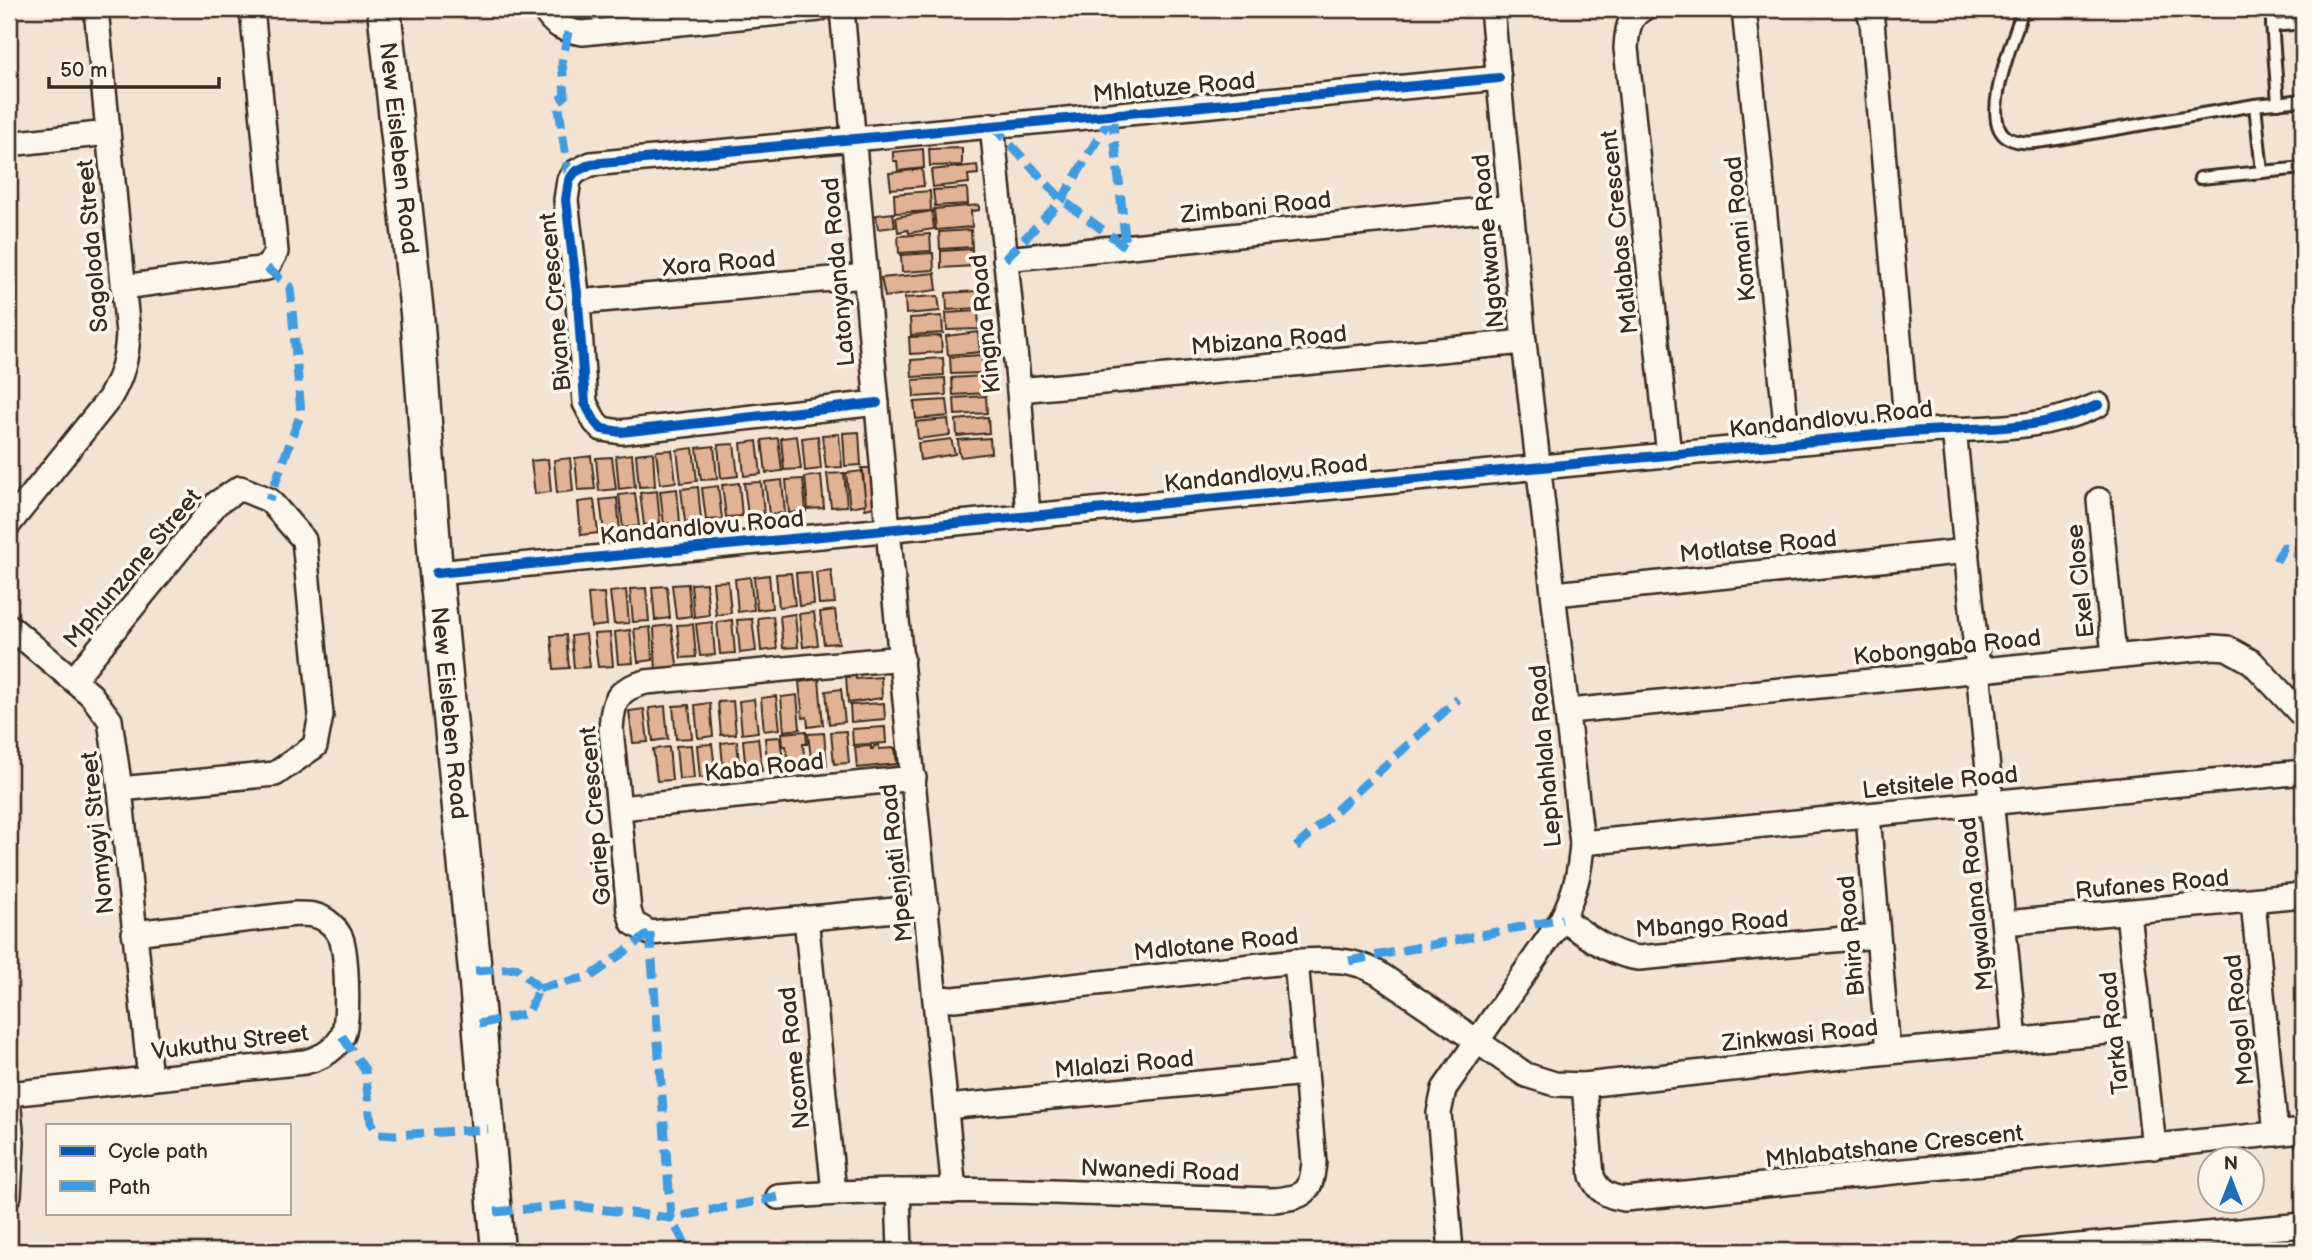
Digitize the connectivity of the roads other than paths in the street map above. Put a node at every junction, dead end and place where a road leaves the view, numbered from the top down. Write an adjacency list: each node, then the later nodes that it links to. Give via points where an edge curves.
1 (96, 9): 20 (street, Sagoloda Street)
2 (252, 9): 29 (street, via 276,251 267,268)
3 (384, 9): 45 (main road, New Eisleben Road, via 417,313)
4 (544, 9): 5 (street, via 552,22 568,32 583,33)
5 (819, 9)
6 (842, 9): 21 (street, Latonyanda Road)
7 (1492, 9): 15 (street, Ngotwane Road)
8 (1643, 9): 38 (street, Matlabas Crescent, via 1630,23 1626,48)
9 (1744, 9): 37 (street, Komani Road)
10 (1868, 9): 36 (street)
11 (2023, 9): 18 (lane, via 1994,114 2006,137 2023,143 2051,141)
12 (2271, 9): 14 (lane)
13 (2303, 23): 14 (lane)
14 (2272, 26): 17 (lane)
15 (1499, 78): 19 (street, Mhlatuze Road); 26 (street, Ngotwane Road)
16 (2303, 100): 17 (lane)
17 (2278, 103): 18 (lane)
18 (2255, 105): 24 (lane)
19 (992, 125): 21 (street, Mhlatuze Road); 27 (street, Kingna Road)
20 (108, 133): 22 (street); 29 (street, Sagoloda Street)
21 (853, 139): 28 (street, Latonyanda Road); 30 (street, Bivane Crescent, via 583,166 569,180 566,200)
22 (9, 144)
23 (2303, 168): 24 (lane)
24 (2262, 172): 25 (lane)
25 (2200, 178)
26 (1513, 207): 27 (street, Zimbani Road); 31 (street, Ngotwane Road)
27 (1005, 260): 32 (street, Kingna Road)
28 (865, 276): 30 (street, Xora Road); 33 (street, Latonyanda Road)
29 (123, 286): 42 (street, Sagoloda Street, via 128,333 122,377)
30 (578, 302): 33 (street, Bivane Crescent, via 585,402 595,422 610,432)
31 (1524, 342): 32 (street, Mbizana Road); 39 (street, Ngotwane Road)
32 (1018, 390): 41 (street, Kingna Road)
33 (877, 402): 43 (street, Latonyanda Road)
34 (2098, 405): 35 (street, Kandandlovu Road, via 2042,424)
35 (1954, 429): 36 (street, Kandandlovu Road); 44 (street, Mgwalana Road)
36 (1907, 432): 37 (street, Kandandlovu Road)
37 (1788, 444): 38 (street, Kandandlovu Road)
38 (1669, 456): 39 (street, Kandandlovu Road)
39 (1539, 468): 41 (street, Kandandlovu Road); 46 (street, Lephahlala Road)
40 (2099, 500): 48 (street, Exel Close)
41 (1028, 517): 43 (street, Kandandlovu Road)
42 (9, 524)
43 (888, 530): 45 (street, Kandandlovu Road); 49 (street, Mpenjati Road)
44 (1967, 551): 46 (street, Motlatse Road); 50 (street, Mgwalana Road)
45 (436, 573): 91 (main road, New Eisleben Road)
46 (1555, 594): 52 (street, Lephahlala Road)
47 (9, 626): 51 (street, Nomyayi Street)
48 (2114, 656): 50 (street, Kobongaba Road); 53 (street, Kobongaba Road, via 2227,648 2252,662)
49 (902, 658): 55 (street, Mpenjati Road); 58 (street, Gariep Crescent, via 632,685 618,695 612,709)
50 (1980, 671): 52 (street, Kobongaba Road); 57 (street, Mgwalana Road)
51 (74, 679): 56 (street, Nomyayi Street, via 110,720); 56 (street, Mphunzane Street, via 217,503 240,488 269,500 304,540 321,715 315,746 275,774)
52 (1569, 711): 60 (street, Lephahlala Road)
53 (2303, 716)
54 (2303, 772): 57 (street, Letsitele Road)
55 (914, 778): 58 (street, Kaba Road); 63 (street, Mpenjati Road)
56 (120, 789): 68 (street, Nomyayi Street)
57 (1993, 802): 59 (street, Letsitele Road); 67 (street, Mgwalana Road)
58 (620, 808): 65 (street, Gariep Crescent, via 629,911 639,929 650,933)
59 (1868, 816): 60 (street, Letsitele Road); 69 (street, Bhira Road)
60 (1582, 844): 66 (street, Lephahlala Road, via 1575,894)
61 (2303, 895): 62 (street, Rufanes Road)
62 (2253, 902): 64 (street, Rufanes Road); 83 (street, Mogol Road)
63 (927, 908): 65 (street, Gariep Crescent); 71 (street, Mpenjati Road)
64 (2128, 913): 67 (street, Rufanes Road); 72 (street, Tarka Road)
65 (806, 918): 87 (street, Ncome Road)
66 (1562, 919): 69 (street, Mbango Road, via 1612,951 1639,958); 74 (street, Lephahlala Road)
67 (2006, 923): 73 (street, Mgwalana Road)
68 (134, 933): 77 (street, Nomyayi Street); 77 (street, Vukuthu Street, via 296,914 327,921 342,940 346,1021 342,1036 321,1058)
69 (1877, 936): 75 (street, Bhira Road)
70 (1296, 961): 71 (street, Mdlotane Road); 74 (street, Mdlotane Road, via 1364,964); 76 (street, Nwanedi Road)
71 (936, 998): 80 (street, Mpenjati Road)
72 (2140, 1030): 73 (street, Zinkwasi Road); 84 (street, Tarka Road)
73 (2015, 1040): 75 (street, Zinkwasi Road)
74 (1478, 1042): 78 (street, Zinkwasi Road, via 1526,1075 1555,1084); 93 (street, Lephahlala Road, via 1440,1101)
75 (1888, 1052): 78 (street, Zinkwasi Road)
76 (1306, 1073): 80 (street, Mlalazi Road); 86 (street, Nwanedi Road, via 1314,1162 1304,1194 1293,1198)
77 (150, 1079): 79 (street, Vukuthu Street)
78 (1584, 1085): 84 (street, Mhlabatshane Crescent, via 1592,1176 1602,1192 1625,1199)
79 (9, 1094)
80 (946, 1107): 86 (street, Mpenjati Road)
81 (9, 1110): 88 (street)
82 (2303, 1131): 83 (street, Mhlabatshane Crescent)
83 (2276, 1134): 84 (street, Mhlabatshane Crescent)
84 (2154, 1147)
85 (898, 1191): 86 (street, Nwanedi Road); 87 (street, Nwanedi Road); 92 (street)
86 (954, 1191)
87 (834, 1192): 89 (street, Nwanedi Road)
88 (9, 1195)
89 (778, 1197)
90 (2303, 1225): 94 (street)
91 (498, 1251)
92 (900, 1251)
93 (1451, 1251)
94 (2024, 1251)

